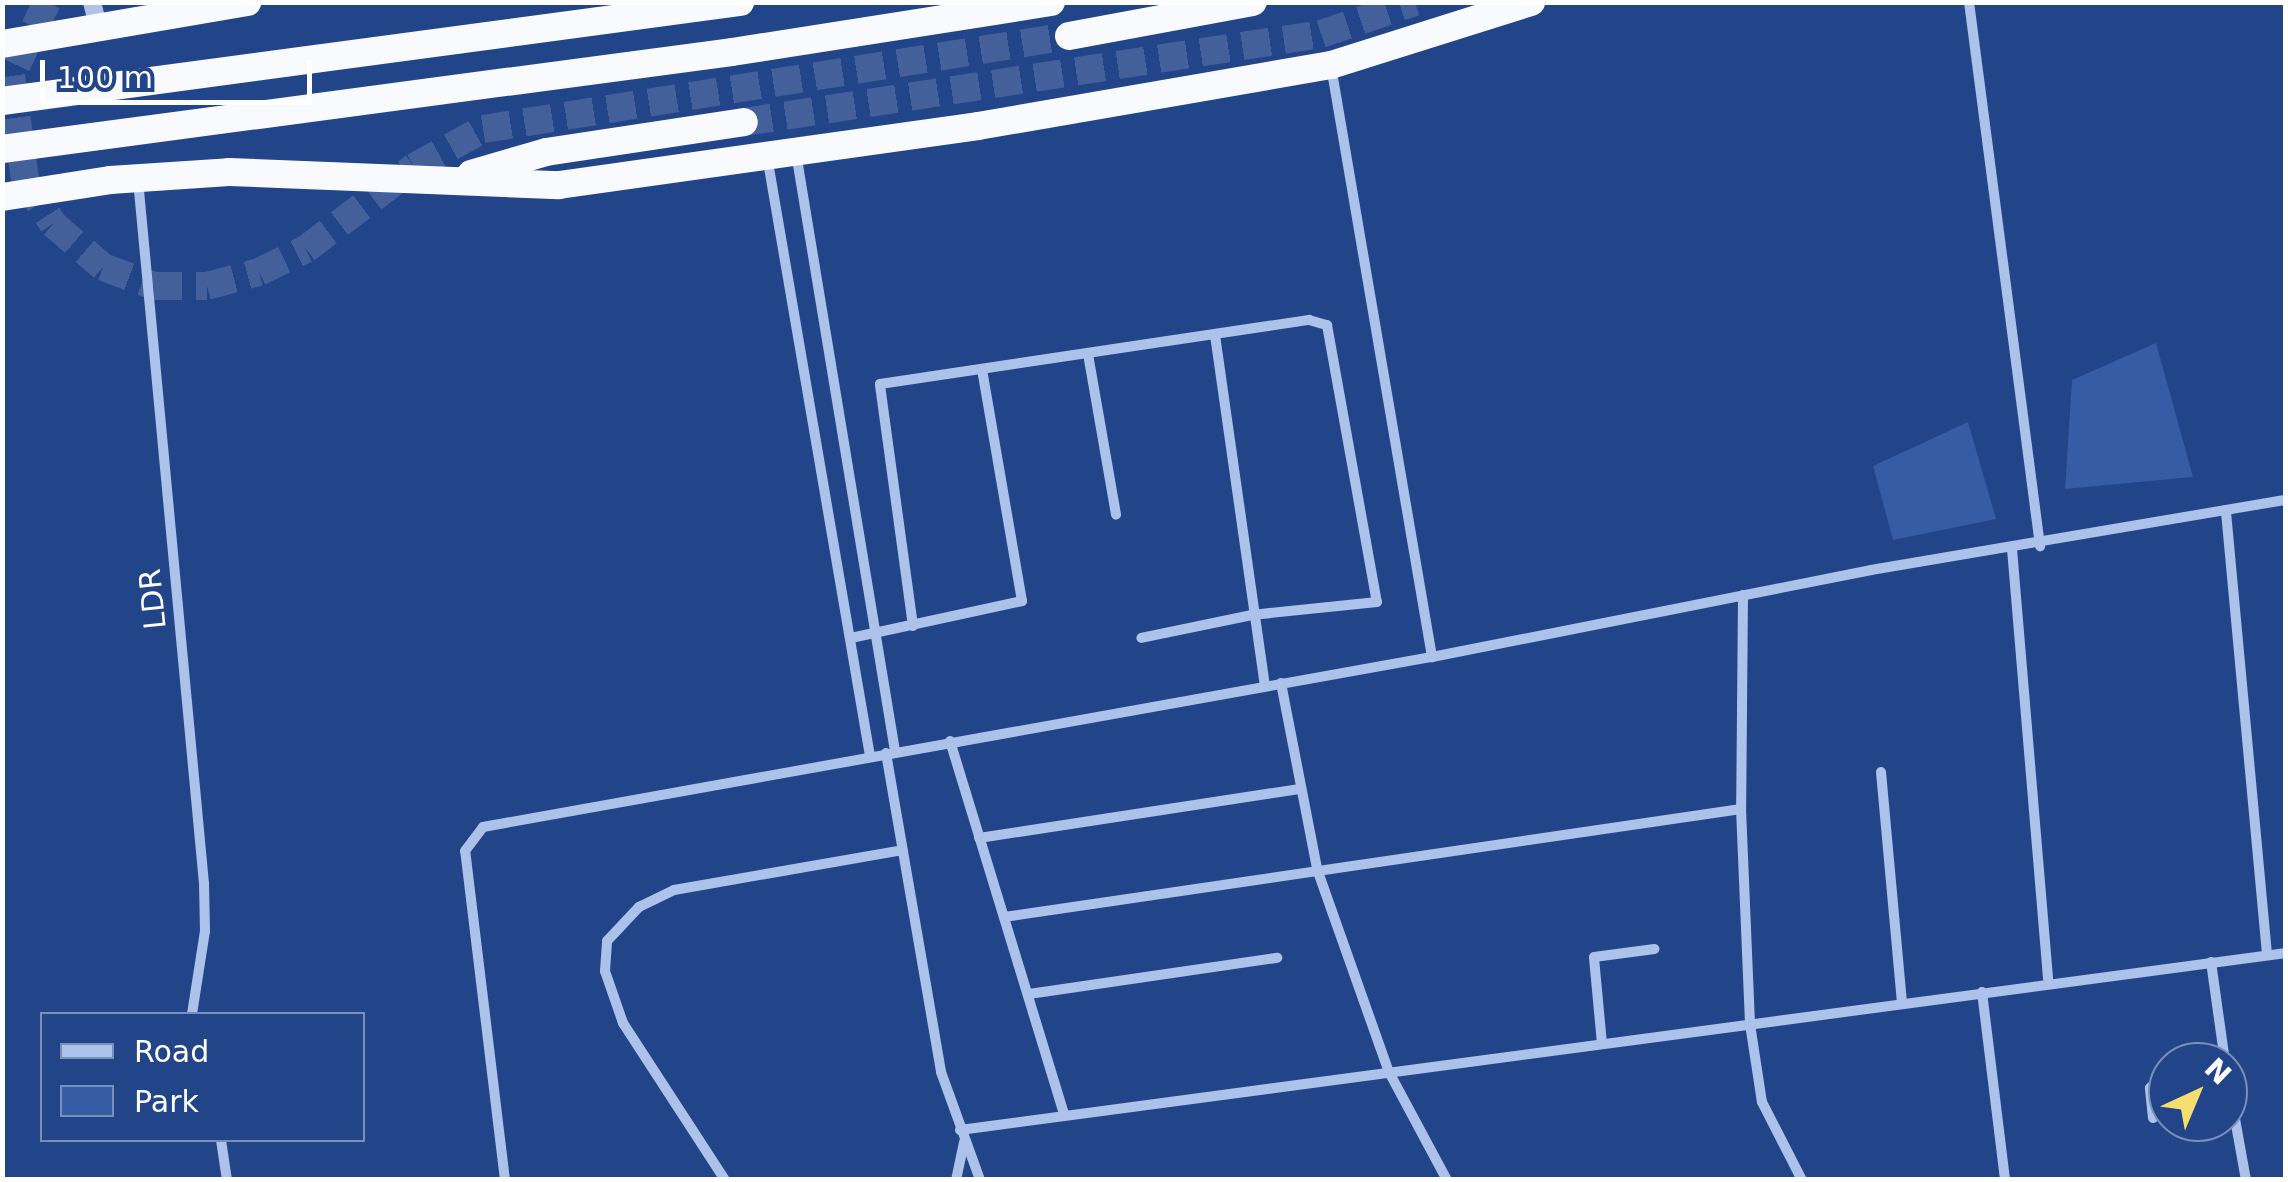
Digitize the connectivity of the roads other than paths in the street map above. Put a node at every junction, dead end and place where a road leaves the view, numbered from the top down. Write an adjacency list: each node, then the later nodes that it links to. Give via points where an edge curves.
1 (247, 2): 7 (highway)
2 (740, 2): 12 (highway)
3 (1052, 2): 14 (highway, via 732,52)
4 (1253, 2): 9 (highway)
5 (1531, 2): 11 (highway)
6 (1969, 2): 26 (street)
7 (132, 11): 8 (highway)
8 (95, 14): 10 (highway)
9 (1069, 36)
10 (2, 44)
11 (1331, 64): 15 (highway); 34 (street)
12 (2, 101)
13 (744, 122): 18 (highway, via 546,152)
14 (2, 149)
15 (796, 152): 16 (highway); 31 (street)
16 (767, 155): 18 (highway, via 559,185); 32 (street)
17 (138, 178): 18 (highway, via 228,172); 19 (highway); 56 (street, LDR, via 204,884 205,931)
18 (448, 181)
19 (2, 197)
20 (1214, 336): 21 (street); 29 (street); 29 (street, via 1309,320 1327,325 1377,602)
21 (1088, 354): 22 (street); 25 (street)
22 (982, 370): 30 (street, via 1022,601); 30 (street, via 880,384)
23 (2286, 500): 24 (street)
24 (2226, 512): 26 (street); 49 (street)
25 (1116, 515)
26 (2040, 546): 27 (street)
27 (2012, 549): 28 (street); 52 (street)
28 (1743, 595): 34 (street); 42 (street)
29 (1252, 616): 33 (street); 36 (street)
30 (913, 626): 31 (street)
31 (876, 634): 32 (street); 38 (street)
32 (851, 638): 39 (street)
33 (1140, 638)
34 (1432, 657): 35 (street)
35 (1281, 683): 36 (street); 41 (street)
36 (1266, 685): 37 (street)
37 (950, 741): 38 (street); 43 (street)
38 (890, 752): 39 (street); 44 (street)
39 (870, 756): 66 (street, via 475,831 465,851)
40 (1881, 772): 55 (street)
41 (1302, 789): 43 (street); 45 (street)
42 (1741, 809): 45 (street); 57 (street)
43 (979, 838): 46 (street)
44 (902, 850): 62 (street, via 941,1072); 67 (street, via 674,890 639,906 607,941 604,971 622,1023)
45 (1317, 869): 46 (street); 60 (street)
46 (1004, 918): 54 (street)
47 (1654, 949): 59 (street, via 1594,957)
48 (2286, 953): 49 (street)
49 (2267, 955): 51 (street)
50 (1277, 958): 54 (street)
51 (2210, 962): 52 (street); 58 (street)
52 (2048, 981): 53 (street)
53 (1982, 992): 55 (street); 72 (street)
54 (1029, 994): 61 (street)
55 (1902, 1002): 57 (street)
56 (192, 1012)
57 (1750, 1024): 59 (street); 71 (street, via 1762,1102)
58 (2222, 1042)
59 (1602, 1044): 60 (street)
60 (1389, 1072): 61 (street); 70 (street)
61 (1064, 1116): 62 (street)
62 (962, 1136): 68 (street); 69 (street)
63 (222, 1142): 65 (street)
64 (2239, 1142): 73 (street)
65 (228, 1180)
66 (505, 1180)
67 (725, 1180)
68 (956, 1180)
69 (980, 1180)
70 (1447, 1180)
71 (1802, 1180)
72 (2005, 1180)
73 (2246, 1180)

